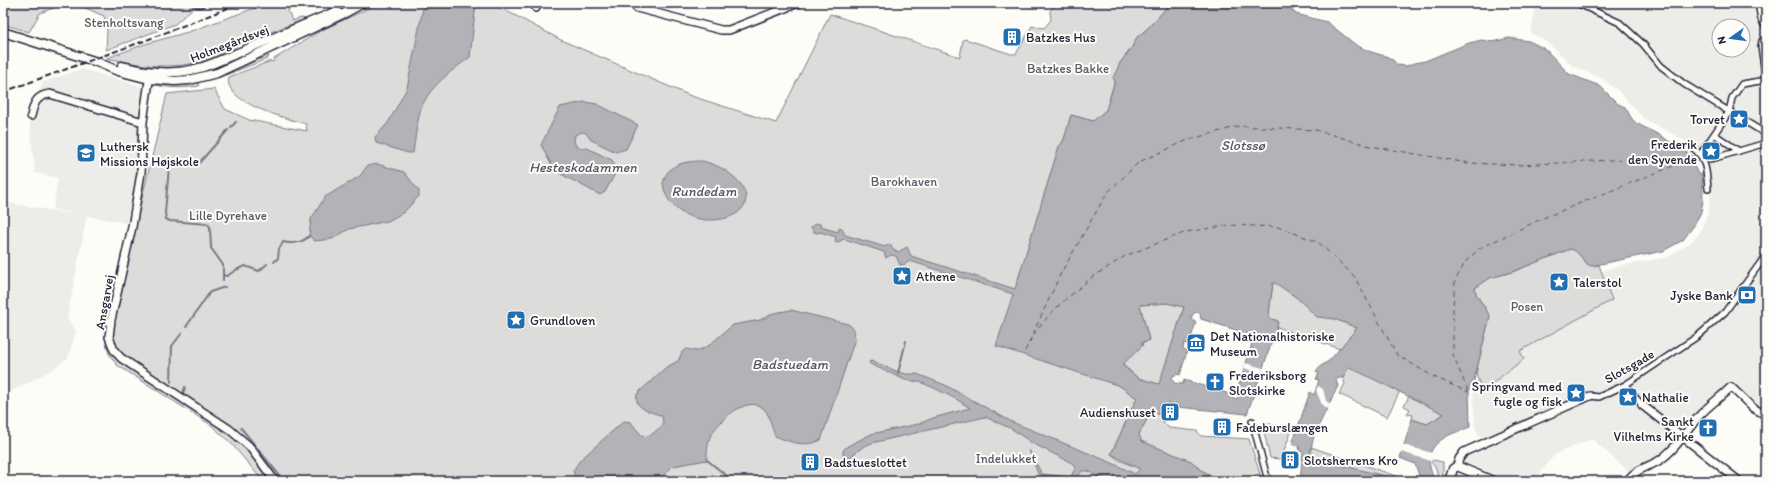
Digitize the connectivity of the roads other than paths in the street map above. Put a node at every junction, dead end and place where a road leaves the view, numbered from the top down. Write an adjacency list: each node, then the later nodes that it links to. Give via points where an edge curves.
1 (197, 3): 2 (street)
2 (201, 3)
3 (362, 3): 11 (street, Holmegårdsvej, via 217,73 182,80)
4 (631, 3): 5 (street, via 637,8 721,30 729,30)
5 (798, 3)
6 (1577, 3): 13 (street, via 1620,23 1643,44 1661,66 1684,84)
7 (1759, 3): 8 (street)
8 (1766, 26)
9 (3, 32): 11 (street, Holmegårdsvej, via 118,71)
10 (1762, 41): 12 (street)
11 (149, 76): 15 (street, Ansgarvej)
12 (1766, 80): 13 (street, via 1742,84 1732,98)
13 (1729, 112): 16 (street); 17 (street)
14 (31, 116): 15 (street, via 36,99 50,94)
15 (143, 122): 31 (street, Ansgarvej, via 141,173 132,227 110,320 109,337 120,358 229,429 249,446)
16 (1714, 134): 20 (street); 21 (street, via 1702,152)
17 (1766, 134)
18 (1766, 143): 20 (street)
19 (1691, 147): 21 (street)
20 (1739, 151): 21 (street)
21 (1702, 160): 22 (street, via 1707,168)
22 (1708, 189)
23 (1766, 255): 24 (street, Slotsgade, via 1725,312 1698,336)
24 (1625, 385): 25 (street, Slotsgade, via 1599,397); 26 (street)
25 (1590, 396): 30 (street, Slotsgade, via 1464,452)
26 (1642, 405): 29 (street)
27 (1766, 416): 29 (street, via 1753,408 1732,387 1701,414)
28 (1252, 421): 32 (street)
29 (1682, 437): 35 (street, via 1669,453 1638,471); 36 (street)
30 (1455, 467): 33 (street, Slotsgade); 34 (street)
31 (275, 481)
32 (1268, 481)
33 (1449, 481)
34 (1493, 481)
35 (1628, 481)
36 (1739, 481)

